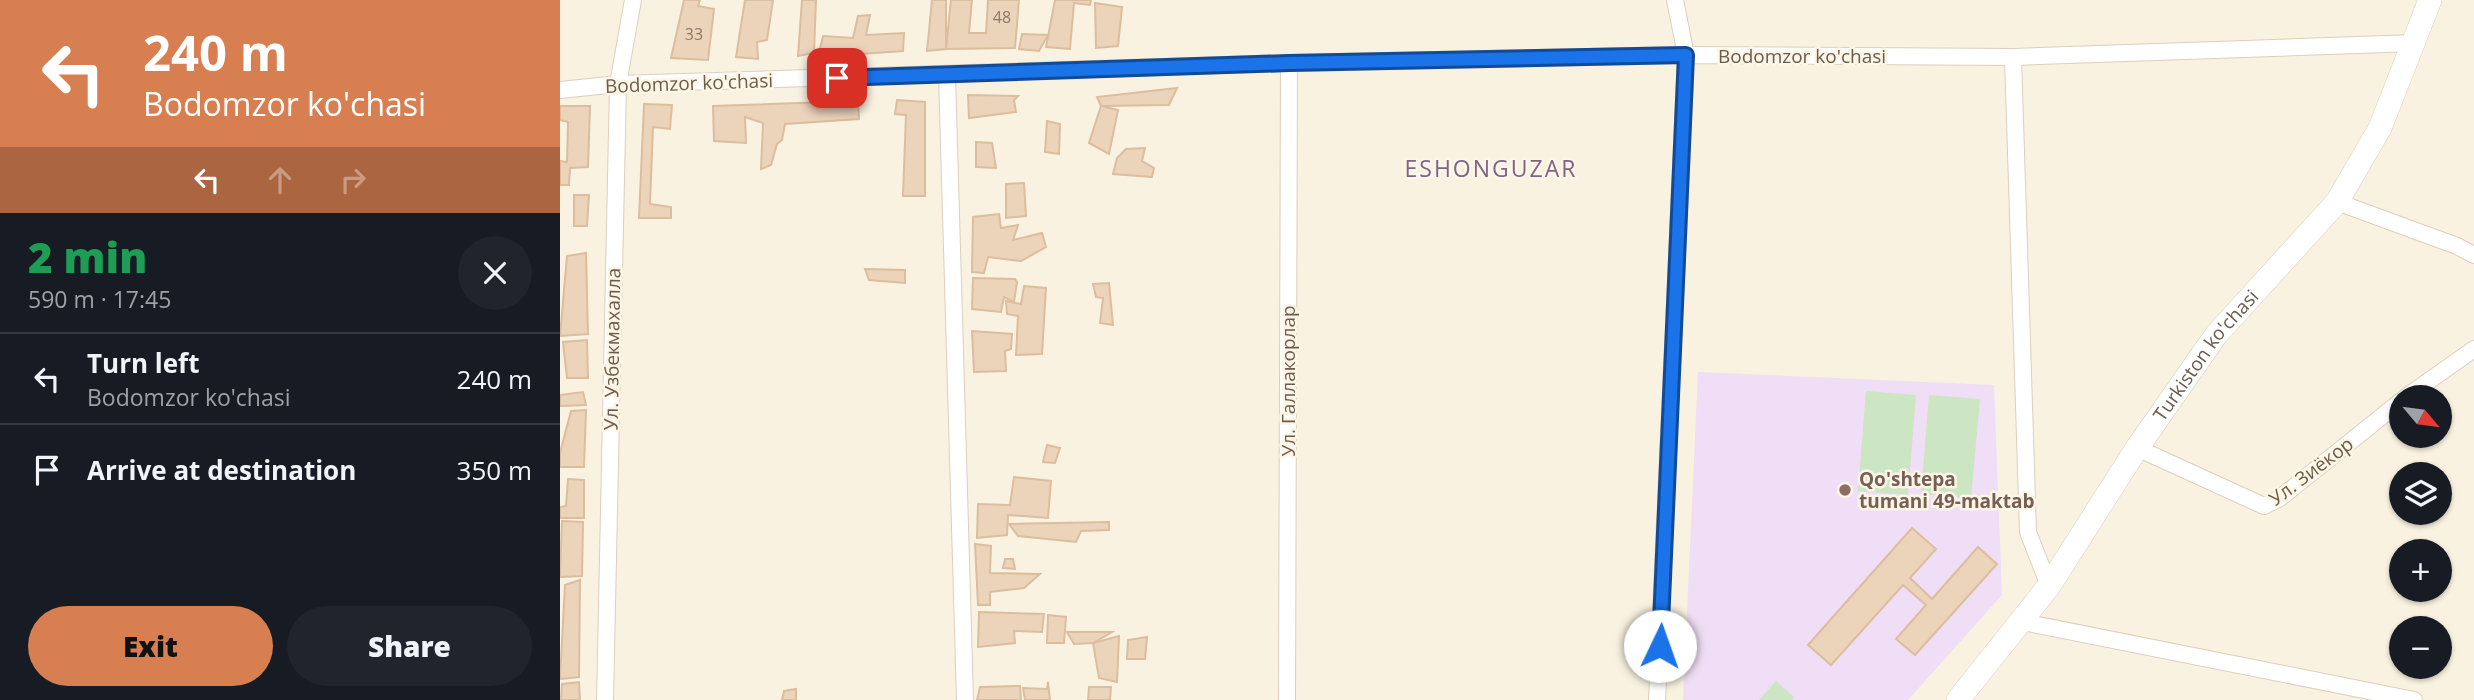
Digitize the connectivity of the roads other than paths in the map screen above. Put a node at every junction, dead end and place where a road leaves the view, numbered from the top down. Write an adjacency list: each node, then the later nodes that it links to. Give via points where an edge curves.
1 (633, 0): 9 (street, Ул. Узбекмахалла)
2 (1675, 0): 5 (street)
3 (2430, 0): 4 (street, Turkiston ko'chasi)
4 (2414, 43): 6 (street, Bodomzor ko'chasi); 11 (street, Turkiston ko'chasi, via 2379,128)
5 (1686, 55): 6 (street, Bodomzor ko'chasi); 7 (street, Bodomzor ko'chasi); 22 (street)
6 (2013, 57): 17 (street, via 2028,532)
7 (1289, 63): 8 (street, Bodomzor ko'chasi); 21 (street, Ул. Галлакорлар)
8 (947, 75): 9 (street, Bodomzor ko'chasi); 20 (street)
9 (618, 84): 10 (street, Bodomzor ko'chasi); 19 (street, Ул. Узбекмахалла)
10 (560, 90)
11 (2337, 202): 12 (street); 16 (street, Turkiston ko'chasi, via 2216,335)
12 (2474, 255)
13 (2474, 349): 14 (street)
14 (2423, 385)
15 (2389, 411): 16 (street, Ул. Зиёкор, via 2264,506)
16 (2137, 448): 17 (street, Turkiston ko'chasi)
17 (2049, 586): 18 (street, Turkiston ko'chasi)
18 (2023, 622): 23 (street, Turkiston ko'chasi); 24 (street)
19 (605, 700)
20 (965, 700)
21 (1287, 700)
22 (1657, 700)
23 (1958, 700)
24 (2414, 700)

